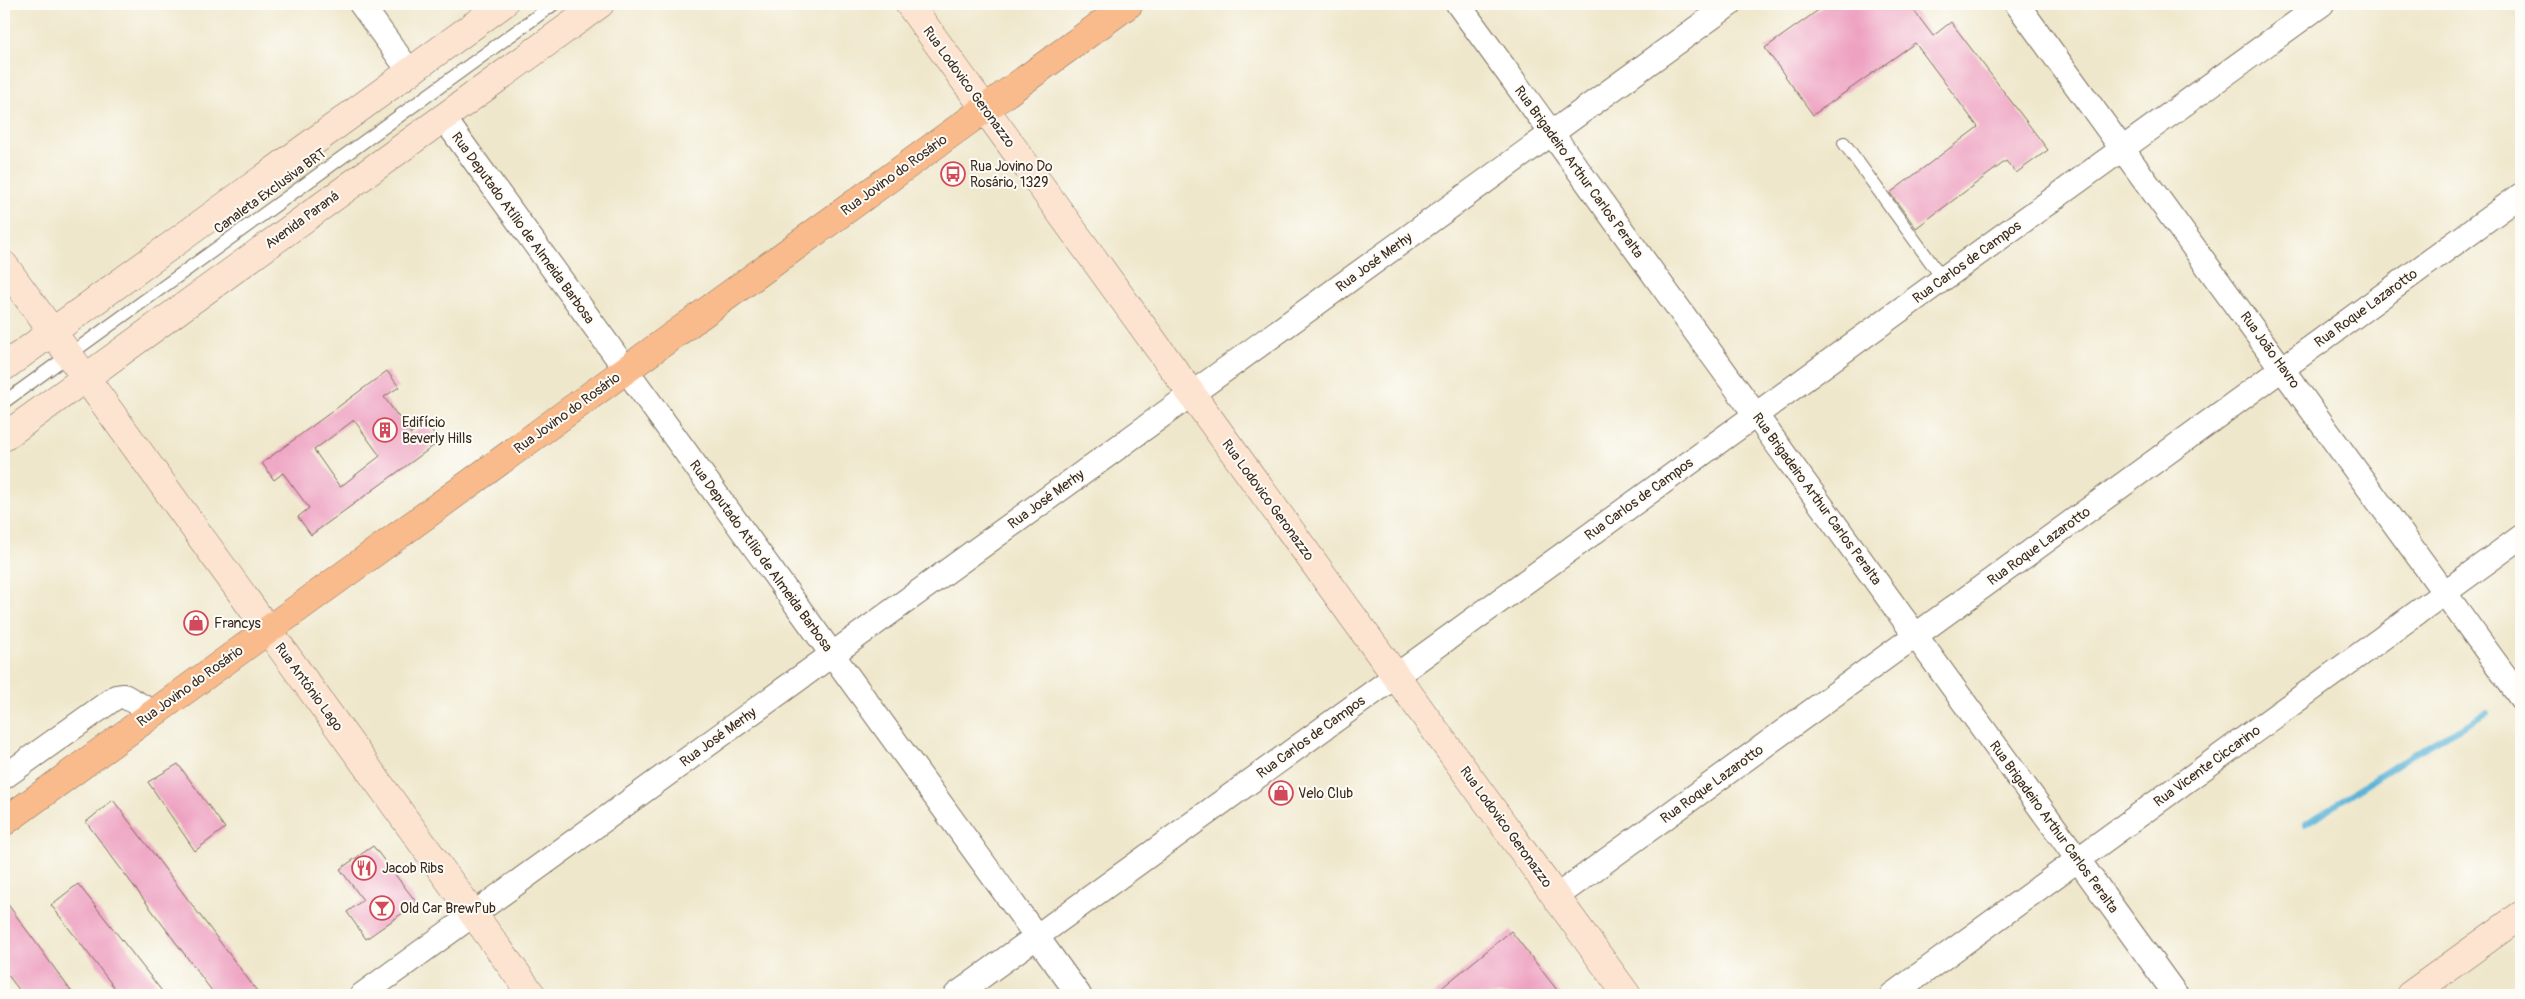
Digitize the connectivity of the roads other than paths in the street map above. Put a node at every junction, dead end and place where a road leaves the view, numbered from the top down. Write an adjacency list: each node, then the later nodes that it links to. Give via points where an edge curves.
1 (361, 4): 11 (street)
2 (503, 4): 11 (street)
3 (554, 4): 21 (lane, Canaleta Exclusiva BRT)
4 (600, 4): 13 (street, Avenida Paraná)
5 (909, 4): 12 (street, Rua Lodovico Geronazzo)
6 (1129, 4): 12 (main road, Rua Jovino do Rosário)
7 (1458, 4): 14 (street, Rua Brigadeiro Arthur Carlos Peralta)
8 (1730, 4): 14 (street, Rua José Merhy)
9 (2017, 4): 16 (street, Rua João Havro)
10 (2322, 4): 16 (street, Rua Carlos de Campos)
11 (410, 72): 20 (street)
12 (985, 109): 24 (main road, Rua Jovino do Rosário); 26 (street, Rua Lodovico Geronazzo)
13 (443, 117): 24 (street, Rua Deputado Atílio de Almeida Barbosa); 25 (street, Avenida Paraná)
14 (1551, 133): 26 (street, Rua José Merhy); 28 (street, Rua Brigadeiro Arthur Carlos Peralta)
15 (1844, 143): 19 (lane)
16 (2123, 148): 19 (street, Rua Carlos de Campos); 23 (street, Rua João Havro)
17 (2521, 194): 23 (street, Rua Roque Lazarotto)
18 (4, 265): 20 (street, Rua Antônio Lago)
19 (1943, 279): 28 (street, Rua Carlos de Campos)
20 (52, 332): 21 (street, Rua Antônio Lago); 22 (street)
21 (69, 355): 25 (street, Rua Antônio Lago); 27 (lane, Canaleta Exclusiva BRT)
22 (4, 367)
23 (2283, 368): 31 (street, Rua João Havro); 33 (street, Rua Roque Lazarotto)
24 (626, 370): 32 (main road, Rua Jovino do Rosário); 34 (street, Rua Deputado Atílio de Almeida Barbosa)
25 (85, 378): 29 (street, Avenida Paraná); 32 (street, Rua Antônio Lago)
26 (1191, 394): 34 (street, Rua José Merhy); 35 (street, Rua Lodovico Geronazzo)
27 (4, 402)
28 (1756, 415): 33 (street, Rua Brigadeiro Arthur Carlos Peralta); 35 (street, Rua Carlos de Campos)
29 (4, 437)
30 (2521, 537): 31 (street, Rua Vicente Ciccarino)
31 (2445, 592): 36 (street, Rua João Havro); 40 (street, Rua Vicente Ciccarino)
32 (268, 630): 37 (main road, Rua Jovino do Rosário); 42 (street, Rua Antônio Lago)
33 (1916, 636): 40 (street, Rua Brigadeiro Arthur Carlos Peralta); 41 (street, Rua Roque Lazarotto)
34 (832, 655): 42 (street, Rua José Merhy); 44 (street, Rua Deputado Atílio de Almeida Barbosa)
35 (1396, 676): 41 (street, Rua Lodovico Geronazzo); 44 (street, Rua Carlos de Campos)
36 (2521, 698)
37 (154, 713): 38 (street, via 124,696 116,697); 39 (main road, Rua Jovino do Rosário)
38 (4, 777)
39 (4, 822)
40 (2078, 860): 50 (street, Rua Vicente Ciccarino); 51 (street, Rua Brigadeiro Arthur Carlos Peralta)
41 (1556, 897): 49 (street, Rua Lodovico Geronazzo)
42 (474, 914): 45 (street, Rua José Merhy); 46 (street, Rua Antônio Lago)
43 (2521, 915): 52 (street)
44 (1036, 937): 47 (street, Rua Carlos de Campos); 48 (street, Rua Deputado Atílio de Almeida Barbosa)
45 (362, 995)
46 (532, 995)
47 (956, 995)
48 (1079, 995)
49 (1628, 995)
50 (1892, 995)
51 (2176, 995)
52 (2410, 995)

